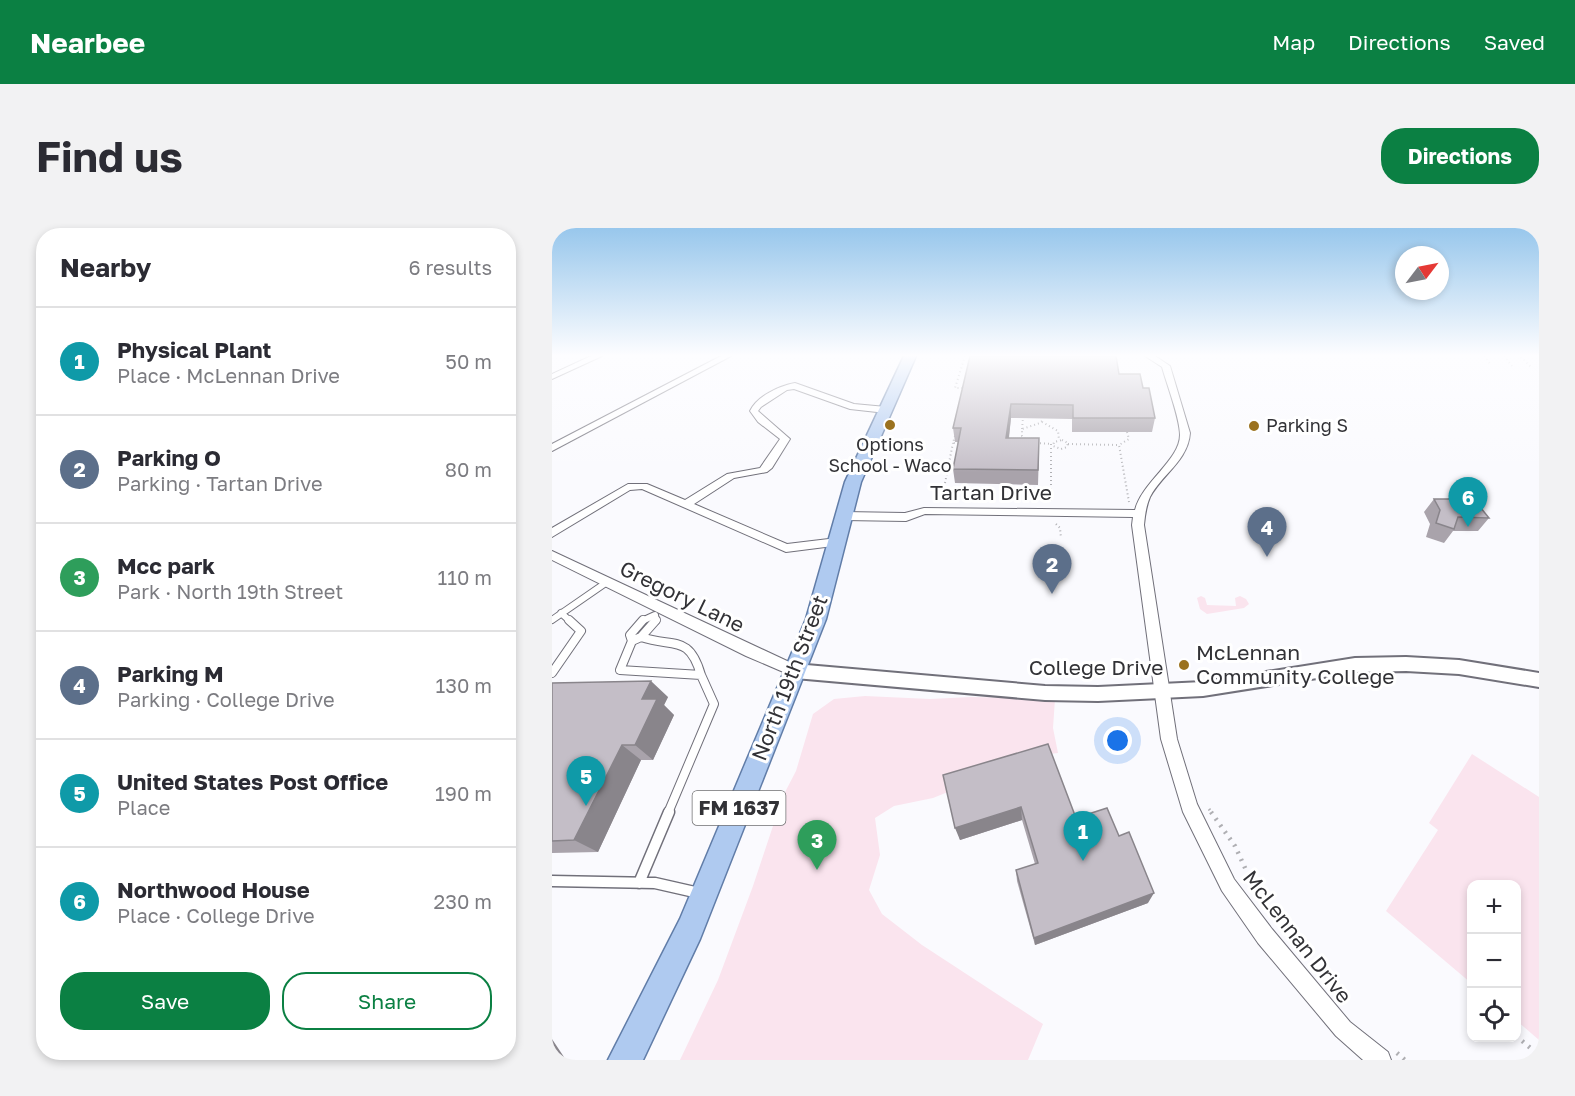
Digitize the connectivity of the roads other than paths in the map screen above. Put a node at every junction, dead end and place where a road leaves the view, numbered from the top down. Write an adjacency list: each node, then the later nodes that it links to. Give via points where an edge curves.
1 (653, 395): 7 (street)
2 (773, 395): 8 (street, via 756,405 754,411 759,420 784,439 768,466 731,476)
3 (819, 395): 6 (street, via 853,407)
4 (892, 395): 6 (main road, North 19th Street / FM 1637)
5 (1174, 395): 9 (street, McLennan Drive, via 1186,440)
6 (885, 410): 10 (main road, North 19th Street / FM 1637, via 853,483)
7 (552, 448)
8 (686, 504): 11 (street, via 637,485); 12 (street, via 786,548)
9 (1134, 509): 10 (street, Tartan Drive, via 924,511 906,517); 24 (street, McLennan Drive)
10 (844, 516): 12 (main road, North 19th Street / FM 1637)
11 (552, 533)
12 (837, 542): 20 (main road, North 19th Street / FM 1637, via 816,619)
13 (552, 555): 14 (street, Gregory Lane)
14 (607, 582): 15 (street, Gregory Lane); 16 (lane)
15 (659, 612): 18 (lane); 19 (lane, via 645,618 630,635); 20 (street, Gregory Lane)
16 (561, 613): 17 (lane); 21 (lane, via 581,631)
17 (552, 620)
18 (641, 637): 19 (lane); 22 (lane, via 682,644 693,652)
19 (632, 641): 22 (lane, via 620,670)
20 (795, 671): 24 (street, College Drive, via 1045,693); 27 (main road, North 19th Street / FM 1637)
21 (552, 673)
22 (701, 675): 26 (lane, via 714,704)
23 (1539, 680): 24 (street, College Drive, via 1459,668 1355,665)
24 (1163, 692): 29 (street, McLennan Drive, via 1169,739 1189,806 1228,885 1343,1029)
25 (552, 881): 26 (lane)
26 (639, 883): 27 (lane)
27 (704, 894): 28 (main road, North 19th Street / FM 1637)
28 (625, 1060)
29 (1380, 1060)

